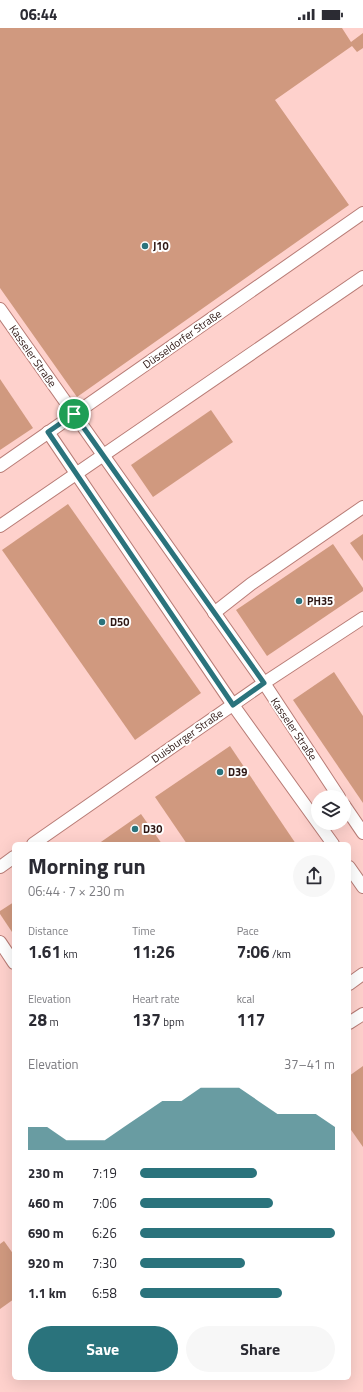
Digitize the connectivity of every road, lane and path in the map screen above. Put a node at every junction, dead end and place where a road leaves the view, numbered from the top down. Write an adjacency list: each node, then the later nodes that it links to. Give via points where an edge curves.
1 (363, 213): 4 (lane, Düsseldorfer Straße)
2 (363, 277): 6 (lane)
3 (0, 309): 4 (lane, Kasseler Straße)
4 (74, 414): 5 (lane, Düsseldorfer Straße); 6 (lane, Kasseler Straße)
5 (48, 432): 7 (lane, Düsseldorfer Straße); 8 (lane)
6 (103, 455): 8 (lane); 11 (lane, Kasseler Straße)
7 (0, 466)
8 (76, 474): 10 (lane); 14 (lane)
9 (363, 507): 11 (lane, via 251,584)
10 (0, 526)
11 (214, 613): 13 (lane, Kasseler Straße)
12 (363, 618): 13 (lane, Duisburger Straße)
13 (264, 683): 14 (lane, Duisburger Straße); 15 (lane, Kasseler Straße)
14 (233, 705): 18 (lane, Duisburger Straße); 19 (lane)
15 (334, 790)
16 (351, 815): 17 (lane)
17 (363, 832)
18 (36, 842)
19 (332, 842)
20 (12, 858): 21 (lane)
21 (0, 867)
22 (351, 870): 23 (lane)
23 (363, 887)
24 (0, 942): 25 (lane)
25 (12, 960)
26 (363, 974): 27 (lane)
27 (351, 983)
28 (363, 1014): 29 (lane)
29 (351, 1022)

